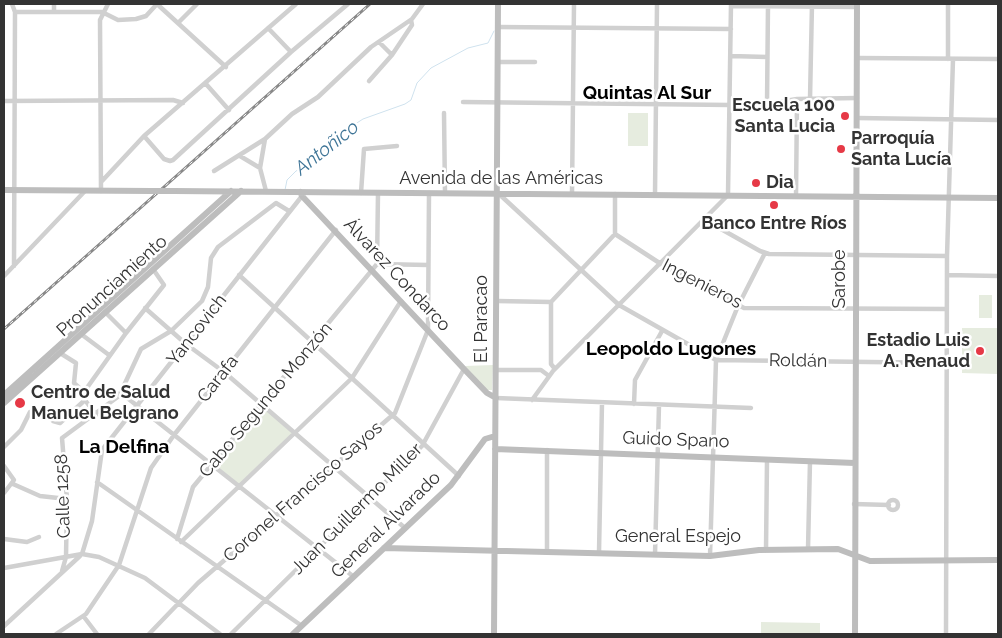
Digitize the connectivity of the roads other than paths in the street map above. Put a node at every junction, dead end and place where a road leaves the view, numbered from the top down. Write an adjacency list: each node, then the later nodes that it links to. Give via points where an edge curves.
1 (12, 4): 17 (street)
2 (54, 4): 18 (street)
3 (108, 4): 19 (street)
4 (157, 4): 19 (street, via 146,16 136,19 118,20); 21 (street)
5 (197, 4): 21 (street)
6 (296, 4): 23 (street)
7 (348, 4): 28 (street)
8 (423, 4): 20 (street)
9 (498, 4): 22 (main road, El Paracao)
10 (574, 4): 24 (street)
11 (657, 4): 25 (street)
12 (948, 4): 33 (street)
13 (731, 5): 14 (street); 26 (street)
14 (768, 5): 15 (street); 31 (street)
15 (812, 6): 16 (street); 42 (street)
16 (857, 6): 32 (main road, Sarobe)
17 (15, 12): 18 (street); 44 (street)
18 (54, 12): 19 (street)
19 (102, 12): 45 (street)
20 (411, 20): 27 (street); 29 (street, via 412,25)
21 (179, 22): 37 (street)
22 (498, 27): 24 (street); 35 (main road, El Paracao)
23 (268, 28): 28 (street); 37 (street)
24 (574, 28): 25 (street); 49 (street)
25 (657, 28): 26 (street); 50 (street)
26 (731, 28): 30 (street)
27 (379, 42): 29 (street); 59 (street)
28 (291, 52): 53 (street)
29 (392, 55): 38 (street)
30 (731, 56): 31 (street); 52 (street)
31 (767, 57): 51 (street)
32 (857, 58): 33 (street); 40 (main road, Sarobe)
33 (950, 59): 34 (street); 56 (street)
34 (998, 59)
35 (498, 62): 36 (street); 47 (main road, El Paracao)
36 (535, 62)
37 (226, 67): 39 (street)
38 (369, 82)
39 (206, 84): 48 (street); 53 (street)
40 (857, 98): 42 (street); 55 (main road, Sarobe)
41 (797, 99): 42 (street); 51 (street); 83 (street)
42 (810, 99)
43 (4, 101): 44 (street)
44 (14, 101): 45 (street); 66 (street)
45 (102, 101): 48 (street, via 173,100); 64 (street)
46 (463, 102): 47 (street)
47 (498, 102): 49 (street); 78 (main road, El Paracao)
48 (183, 103): 58 (street)
49 (573, 103): 50 (street); 79 (street)
50 (656, 104): 52 (street); 81 (street)
51 (767, 104): 52 (street)
52 (730, 105): 82 (street)
53 (229, 110): 58 (street, via 170,161)
54 (444, 113): 76 (street)
55 (857, 118): 56 (street); 84 (main road, Sarobe)
56 (952, 120): 57 (street); 85 (street)
57 (998, 120)
58 (144, 136): 64 (street)
59 (265, 139): 61 (street); 62 (street)
60 (397, 146): 73 (street, via 364,149)
61 (240, 156): 62 (street); 63 (street)
62 (260, 168): 71 (street)
63 (214, 171)
64 (102, 181): 67 (street)
65 (4, 190): 66 (main road, Avenida de las Américas)
66 (13, 190): 72 (main road, Avenida de las Américas); 97 (street)
67 (101, 191): 68 (main road, Avenida de las Américas, bridge); 72 (main road, Avenida de las Américas)
68 (216, 191): 69 (main road, Avenida de las Américas); 87 (main road)
69 (232, 191): 70 (main road, Avenida de las Américas); 87 (main road, Pronunciamiento)
70 (241, 191): 71 (main road, Avenida de las Américas); 99 (main road, Pronunciamiento)
71 (266, 191): 77 (main road, Avenida de las Américas)
72 (85, 192): 97 (street)
73 (361, 192): 74 (main road, Avenida de las Américas); 77 (main road, Avenida de las Américas)
74 (378, 193): 75 (main road, Avenida de las Américas); 98 (street)
75 (429, 193): 76 (main road, Avenida de las Américas); 96 (street)
76 (444, 193): 78 (main road, Avenida de las Américas)
77 (301, 194): 88 (street, Yancovich); 90 (main road, Álvarez Condarco)
78 (498, 194): 79 (main road, Avenida de las Américas); 100 (street, Roldán); 106 (main road, El Paracao)
79 (572, 194): 80 (main road, Avenida de las Américas)
80 (615, 194): 81 (main road, Avenida de las Américas); 91 (street)
81 (655, 194): 82 (main road, Avenida de las Américas)
82 (728, 195): 83 (main road, Avenida de las Américas); 89 (street)
83 (796, 196): 84 (main road, Avenida de las Américas)
84 (856, 196): 85 (main road, Avenida de las Américas); 93 (main road, Sarobe)
85 (950, 197): 86 (main road, Avenida de las Américas); 94 (street)
86 (998, 198)
87 (216, 206): 135 (main road, Pronunciamiento)
88 (289, 211): 103 (street, Yancovich); 116 (street, Calle 1258, via 276,204 218,247 211,258 205,296)
89 (705, 220): 92 (street); 95 (street)
90 (336, 230): 98 (main road, Álvarez Condarco); 111 (street, Carafa)
91 (615, 234): 95 (street, Ingenieros); 100 (street)
92 (765, 253): 93 (street); 109 (street)
93 (855, 255): 94 (street); 112 (main road, Sarobe)
94 (947, 256): 101 (street)
95 (661, 264): 108 (street); 109 (street, Ingenieros)
96 (428, 265): 98 (street); 115 (street)
97 (14, 266): 102 (street)
98 (375, 267): 105 (main road, Álvarez Condarco); 121 (street, Cabo Segundo Monzón)
99 (153, 269): 110 (street, via 164,285); 114 (main road, Pronunciamiento)
100 (581, 270): 107 (street); 108 (street, Roldán)
101 (947, 275): 104 (street); 113 (street)
102 (4, 276)
103 (239, 276): 111 (street); 120 (street, Yancovich)
104 (998, 276)
105 (401, 301): 115 (main road, Álvarez Condarco); 132 (street)
106 (496, 301): 107 (street); 129 (main road, El Paracao)
107 (551, 302): 128 (street, via 551,364)
108 (619, 305): 117 (street, Roldán); 128 (street)
109 (738, 306): 112 (street, Ingenieros); 124 (street)
110 (146, 308): 116 (street); 118 (street)
111 (275, 308): 121 (street); 130 (street, Carafa)
112 (855, 308): 113 (street, Ingenieros); 125 (main road, Sarobe)
113 (946, 309): 126 (street)
114 (105, 312): 118 (street); 119 (main road, Pronunciamiento)
115 (428, 330): 127 (main road, Álvarez Condarco); 148 (street, Coronel Francisco Sayos)
116 (171, 331): 120 (street); 134 (street, Calle 1258, via 138,353)
117 (662, 331): 124 (street, Roldán); 141 (street, via 636,380)
118 (126, 333): 123 (street)
119 (81, 334): 122 (main road, Pronunciamiento); 123 (street)
120 (186, 344): 130 (street); 142 (street, Yancovich)
121 (314, 344): 132 (street); 143 (street, Cabo Segundo Monzón)
122 (60, 353): 133 (street, via 76,363 74,383); 140 (main road, Pronunciamiento)
123 (109, 356): 133 (street)
124 (716, 360): 125 (street, Roldán); 145 (street)
125 (855, 361): 126 (street, Roldán); 161 (main road, Sarobe)
126 (946, 363): 193 (street)
127 (464, 369): 136 (main road, Álvarez Condarco); 152 (street, Juan Guillermo Miller)
128 (555, 369): 131 (street)
129 (496, 370): 131 (street, via 541,370); 136 (main road, El Paracao)
130 (224, 372): 143 (street); 150 (street, Carafa)
131 (549, 376): 138 (street)
132 (352, 378): 148 (street); 149 (street)
133 (84, 392): 137 (street)
134 (122, 394): 142 (street); 147 (street, Calle 1258)
135 (4, 395)
136 (496, 398): 138 (street); 151 (main road, El Paracao)
137 (85, 400): 147 (street); 153 (street, via 60,423 53,421 48,412 30,412 21,430)
138 (532, 400): 139 (street)
139 (602, 402): 141 (street); 156 (street)
140 (4, 403)
141 (634, 404): 144 (street)
142 (136, 405): 150 (street); 167 (street, Yancovich, via 102,450)
143 (260, 405): 149 (street); 162 (street, Cabo Segundo Monzón)
144 (659, 405): 145 (street); 157 (street)
145 (713, 407): 146 (street); 158 (street)
146 (751, 408)
147 (96, 415): 171 (street, Calle 1258, via 61,441)
148 (393, 415): 152 (street); 164 (street, Coronel Francisco Sayos)
149 (294, 434): 164 (street); 168 (street)
150 (174, 435): 162 (street); 174 (street, Carafa, via 149,471)
151 (495, 436): 154 (main road, El Paracao); 165 (main road, General Alvarado, via 485,439)
152 (424, 444): 165 (street); 170 (street, Juan Guillermo Miller)
153 (4, 447)
154 (495, 449): 155 (main road, Guido Spano); 184 (main road, El Paracao)
155 (547, 450): 156 (main road, Guido Spano); 185 (street)
156 (601, 452): 157 (main road, Guido Spano); 186 (street)
157 (658, 454): 158 (main road, Guido Spano); 188 (street)
158 (713, 457): 159 (main road, Guido Spano); 190 (street)
159 (767, 460): 160 (main road, Guido Spano); 183 (street)
160 (810, 461): 161 (main road, Guido Spano); 181 (street)
161 (855, 463): 172 (main road, Sarobe)
162 (210, 465): 168 (street); 179 (street, Cabo Segundo Monzón, via 191,491)
163 (4, 466): 166 (street)
164 (333, 466): 170 (street); 175 (street, Coronel Francisco Sayos)
165 (459, 476): 176 (main road, General Alvarado)
166 (13, 482): 169 (street); 171 (street, via 40,496)
167 (97, 482): 174 (street); 187 (street, Yancovich, via 92,521)
168 (238, 486): 175 (street); 179 (street)
169 (4, 494)
170 (370, 498): 176 (street); 182 (street, Juan Guillermo Miller)
171 (67, 499): 191 (street, Calle 1258)
172 (854, 504): 173 (street); 189 (main road, Sarobe)
173 (889, 505)
174 (136, 510): 179 (street); 194 (street, Carafa)
175 (277, 516): 182 (street); 195 (street, Coronel Francisco Sayos)
176 (405, 528): 180 (main road, General Alvarado)
177 (39, 537): 178 (street, via 27,542)
178 (4, 539)
179 (179, 540): 195 (street)
180 (384, 548): 184 (main road, General Espejo); 198 (main road, General Alvarado)
181 (808, 548): 183 (main road, General Espejo); 189 (main road, General Espejo, via 838,549)
182 (319, 549): 198 (street); 199 (street, Juan Guillermo Miller)
183 (766, 550): 190 (main road, General Espejo)
184 (493, 552): 185 (main road, General Espejo); 210 (main road, El Paracao)
185 (547, 552): 186 (main road, General Espejo)
186 (599, 552): 188 (main road, General Espejo)
187 (82, 554): 191 (street); 194 (street); 197 (street)
188 (655, 554): 190 (main road, General Espejo)
189 (854, 555): 193 (main road, General Espejo, via 870,562); 211 (main road, Sarobe)
190 (710, 556)
191 (66, 557): 196 (street); 197 (street, Calle 1258)
192 (998, 560): 193 (main road, General Espejo)
193 (945, 561): 212 (street)
194 (119, 565): 200 (street, via 145,578); 201 (street, Carafa)
195 (216, 567): 199 (street); 200 (street, Coronel Francisco Sayos)
196 (4, 568)
197 (62, 571): 202 (street)
198 (354, 577): 203 (main road, General Alvarado)
199 (266, 600): 203 (street); 208 (street, Juan Guillermo Miller)
200 (177, 603): 206 (street, Coronel Francisco Sayos); 207 (street)
201 (84, 617): 204 (street, Carafa); 205 (street)
202 (4, 626)
203 (302, 626): 209 (main road, General Alvarado)
204 (56, 634)
205 (97, 634)
206 (149, 634)
207 (220, 634)
208 (230, 634)
209 (293, 634)
210 (494, 634)
211 (855, 634)
212 (946, 634)

